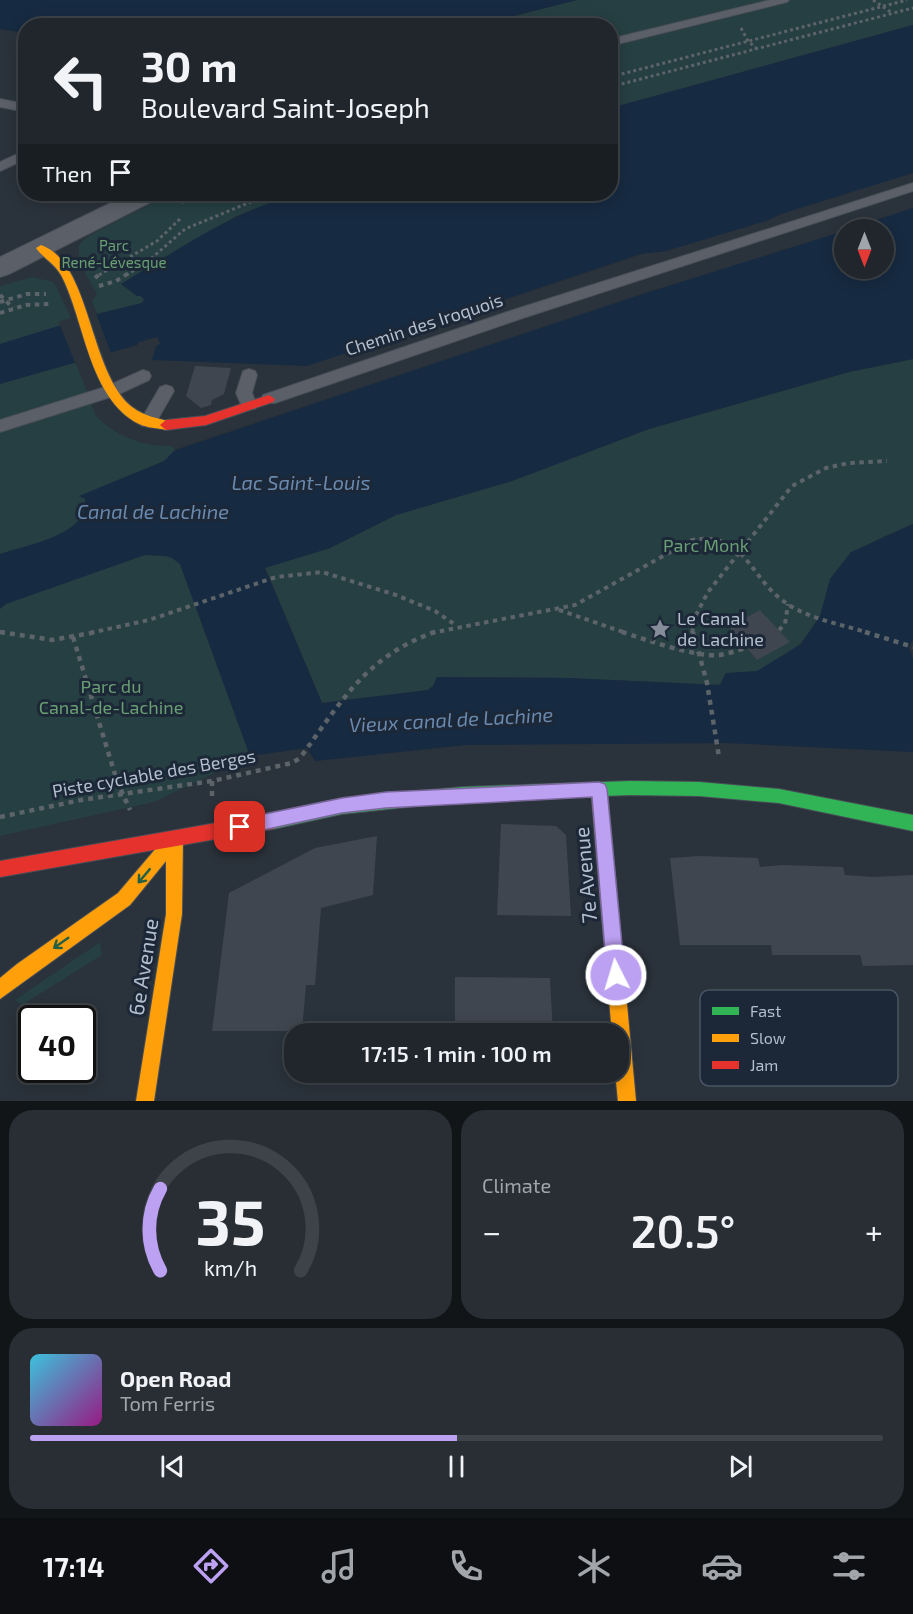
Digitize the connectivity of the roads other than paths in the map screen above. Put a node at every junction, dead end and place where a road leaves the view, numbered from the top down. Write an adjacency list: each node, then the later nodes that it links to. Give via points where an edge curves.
1 (783, 0): 2 (lane)
2 (618, 41)
3 (0, 103): 4 (lane)
4 (18, 106)
5 (18, 158): 6 (lane)
6 (0, 167)
7 (913, 187): 15 (lane, Chemin des Iroquois, via 493,322)
8 (134, 201): 9 (street)
9 (41, 248): 10 (street); 13 (street, Chemin des Iroquois, via 63,269)
10 (0, 268)
11 (249, 375): 16 (lane, via 244,393)
12 (143, 376): 13 (lane)
13 (111, 391): 17 (street, Chemin des Iroquois, via 124,410); 18 (lane)
14 (166, 391): 17 (lane)
15 (269, 399): 16 (street, Chemin des Iroquois)
16 (249, 405): 17 (street, Chemin des Iroquois, via 186,425)
17 (148, 422)
18 (0, 426)
19 (599, 789): 20 (street, via 733,791); 21 (street, via 386,800); 25 (street, 7e Avenue)
20 (913, 823)
21 (175, 839): 22 (street); 23 (street, one-way to 23, via 124,899); 24 (street, 6e Avenue, via 174,914)
22 (0, 868)
23 (0, 990)
24 (145, 1101)
25 (627, 1101)

